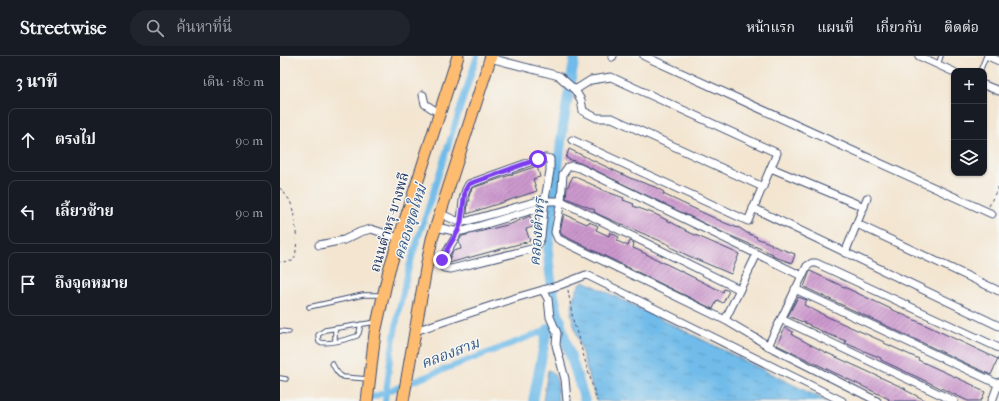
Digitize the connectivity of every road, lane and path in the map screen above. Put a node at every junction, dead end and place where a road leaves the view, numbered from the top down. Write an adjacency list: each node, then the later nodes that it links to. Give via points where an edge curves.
1 (458, 56): 15 (main road, ถนนตำหรุ-บางพลี)
2 (644, 56): 25 (street)
3 (919, 56): 8 (street)
4 (941, 56): 8 (lane)
5 (987, 56): 7 (street); 9 (lane)
6 (490, 57): 12 (street, via 559,76); 26 (main road)
7 (999, 61)
8 (938, 65): 10 (street)
9 (981, 68)
10 (951, 71)
11 (987, 86): 13 (street)
12 (576, 90): 17 (street, via 591,80 611,77 777,153); 19 (street, via 583,111 597,118 612,118)
13 (999, 92)
14 (423, 95): 15 (street, via 426,104)
15 (439, 113): 31 (main road, ถนนตำหรุ-บางพลี)
16 (572, 140): 24 (street, via 748,221)
17 (771, 168): 19 (street); 23 (street)
18 (999, 185): 25 (path)
19 (762, 187): 24 (street)
20 (280, 188): 35 (path, via 290,202 296,238 296,257 293,261)
21 (867, 198): 23 (street)
22 (550, 201): 27 (street); 27 (street, via 551,162 546,158 538,159 469,184 465,191); 30 (street, via 525,213); 30 (street, via 541,237 535,248 451,269 444,268 442,260); 34 (street, via 568,168 580,168); 39 (street); 44 (street, via 558,239)
23 (864, 207): 28 (street)
24 (753, 208): 33 (street)
25 (989, 213)
26 (440, 214): 27 (street); 29 (main road)
27 (461, 222): 30 (street)
28 (857, 224): 33 (street); 41 (street)
29 (436, 227): 30 (street); 51 (main road)
30 (458, 231)
31 (399, 238): 32 (street, via 371,229 344,240); 42 (main road, ถนนตำหรุ-บางพลี)
32 (318, 246)
33 (845, 253): 48 (street)
34 (757, 254): 36 (street); 39 (street)
35 (280, 262)
36 (802, 276): 40 (street); 55 (street, via 809,264 816,264)
37 (566, 283): 38 (street); 64 (path, via 573,320); 65 (street, via 589,276)
38 (550, 288): 51 (street); 63 (street, via 550,317 556,329 556,345)
39 (739, 289): 44 (street)
40 (795, 289): 45 (street); 60 (street)
41 (999, 291)
42 (383, 295): 43 (lane, via 363,295); 46 (main road, ถนนตำหรุ-บางพลี)
43 (309, 307)
44 (725, 320): 54 (street)
45 (781, 320): 54 (street); 67 (street)
46 (378, 321): 47 (lane); 59 (main road, ถนนตำหรุ-บางพลี)
47 (361, 324): 49 (lane); 53 (lane, via 357,336)
48 (999, 326)
49 (335, 328): 53 (lane); 53 (lane, via 321,332 318,337 321,343)
50 (280, 331): 52 (lane)
51 (415, 331): 62 (main road)
52 (289, 332)
53 (335, 341)
54 (768, 346): 66 (street)
55 (999, 348)
56 (332, 363): 59 (lane, via 343,377)
57 (280, 378): 58 (lane)
58 (286, 379)
59 (369, 379): 61 (main road, ถนนตำหรุ-บางพลี)
60 (999, 382): 68 (street)
61 (367, 398)
62 (403, 401)
63 (568, 401)
64 (597, 401)
65 (842, 401)
66 (877, 401)
67 (954, 401)
68 (992, 401)

